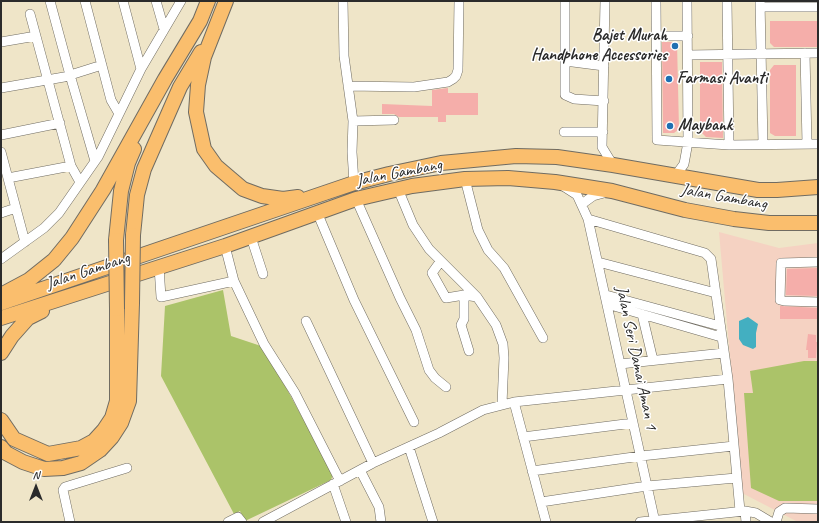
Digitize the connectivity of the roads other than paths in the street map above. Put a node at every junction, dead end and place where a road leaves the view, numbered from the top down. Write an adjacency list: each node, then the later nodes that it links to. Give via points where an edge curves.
1 (50, 1): 33 (street)
2 (85, 1): 30 (street)
3 (123, 1): 32 (street)
4 (156, 1): 18 (street)
5 (181, 1): 18 (street)
6 (208, 1): 34 (highway, via 200,21)
7 (226, 1): 19 (highway)
8 (343, 1): 36 (street, via 344,56)
9 (459, 1): 36 (street, via 458,70 453,79 414,87)
10 (565, 1): 29 (street)
11 (605, 1): 31 (street)
12 (656, 1): 21 (street)
13 (687, 1): 22 (street)
14 (727, 1): 26 (street)
15 (760, 4): 16 (street); 27 (street)
16 (818, 7)
17 (30, 14): 20 (street)
18 (164, 29): 32 (street)
19 (215, 29): 66 (highway, via 204,57 198,84 196,112 204,149 216,166 243,189 262,196 283,199); 115 (highway, bridge, via 180,87 144,169 137,195 133,235 129,401 121,423 100,450 81,463 57,468 44,469 23,462 6,453)
20 (36, 36): 23 (street); 35 (street)
21 (656, 36): 22 (street); 46 (street, via 657,140)
22 (688, 36): 28 (street)
23 (1, 42)
24 (805, 53): 25 (street); 27 (street); 48 (street)
25 (818, 53)
26 (728, 54): 27 (street); 28 (street); 50 (street)
27 (761, 54): 47 (street)
28 (688, 55): 46 (street)
29 (565, 61): 31 (street); 38 (street, via 565,95 574,99)
30 (102, 65): 33 (street); 39 (street, via 111,100)
31 (604, 66): 38 (street)
32 (141, 69): 39 (street)
33 (70, 76): 35 (street); 53 (street)
34 (164, 79): 85 (highway, via 103,190 72,238 40,272); 109 (highway, bridge, via 128,164 121,192 116,240 117,400 112,418 94,441 80,448 48,454 14,439)
35 (48, 80): 37 (street); 42 (street)
36 (348, 86): 41 (street)
37 (1, 88)
38 (604, 101): 44 (street)
39 (118, 112): 53 (street)
40 (394, 120): 41 (street)
41 (353, 121): 62 (street)
42 (60, 123): 45 (street); 56 (street)
43 (564, 132): 44 (street)
44 (603, 132): 51 (street)
45 (1, 135)
46 (688, 142): 50 (street); 57 (street, via 684,164)
47 (763, 144): 48 (street); 50 (street)
48 (807, 144): 49 (street)
49 (818, 144)
50 (729, 145)
51 (602, 147): 54 (street, via 596,155); 55 (street)
52 (1, 152): 58 (street)
53 (95, 161): 60 (street)
54 (586, 161): 55 (highway, Jalan Gambang); 62 (highway, Jalan Gambang, via 557,157 482,158 396,172)
55 (613, 164): 57 (highway, Jalan Gambang)
56 (71, 166): 58 (street); 60 (street)
57 (676, 175): 63 (highway, Jalan Gambang, via 758,190)
58 (6, 177): 69 (street)
59 (465, 179): 61 (highway, Jalan Gambang, via 508,178); 64 (highway, Jalan Gambang); 98 (street, via 478,230 488,250 504,268)
60 (80, 182): 75 (street, via 59,213)
61 (555, 182): 65 (highway, Jalan Gambang); 68 (street, Jalan Seri Damai Aman 1, via 571,190)
62 (354, 183): 66 (highway, Jalan Gambang)
63 (818, 187)
64 (398, 189): 67 (highway, Jalan Gambang); 78 (street, via 413,225)
65 (612, 191): 68 (street, via 593,196); 73 (highway, Jalan Gambang, via 685,210 734,219 769,223)
66 (324, 193): 91 (highway, Jalan Gambang)
67 (356, 199): 70 (highway, Jalan Gambang); 105 (street, via 416,330 429,370)
68 (582, 204): 72 (street, Jalan Seri Damai Aman 1)
69 (16, 208): 71 (street); 75 (street)
70 (317, 212): 74 (highway, Jalan Gambang); 110 (street, via 354,300)
71 (1, 213)
72 (588, 220): 79 (street, Jalan Seri Damai Aman 1); 84 (street, via 705,253 711,259)
73 (818, 223)
74 (251, 237): 76 (highway, Jalan Gambang); 82 (street)
75 (26, 242): 77 (street)
76 (225, 246): 81 (highway, Jalan Gambang); 83 (street)
77 (1, 259)
78 (440, 262): 86 (street, via 432,273 446,298); 89 (street)
79 (598, 262): 84 (street); 87 (street, Jalan Seri Damai Aman 1)
80 (818, 262): 90 (street, via 781,263 780,300)
81 (159, 267): 83 (street, via 161,297); 88 (highway, Jalan Gambang)
82 (263, 274)
83 (234, 281): 122 (street, via 264,344 295,393)
84 (716, 293): 96 (street)
85 (1, 295)
86 (464, 295): 89 (street); 99 (street, via 464,320 461,325)
87 (606, 295): 92 (street, Jalan Seri Damai Aman 1); 96 (street)
88 (69, 296): 94 (highway, Jalan Gambang); 100 (highway, via 28,318)
89 (477, 297): 108 (street, via 496,325 503,344)
90 (818, 302)
91 (1, 303)
92 (608, 304): 93 (street); 103 (street, Jalan Seri Damai Aman 1)
93 (642, 314): 97 (street); 102 (street)
94 (1, 318)
95 (306, 321): 117 (street)
96 (720, 326): 97 (street)
97 (721, 337): 101 (street)
98 (543, 338)
99 (468, 351)
100 (1, 353)
101 (724, 353): 102 (street); 104 (street)
102 (653, 360): 103 (street)
103 (620, 364): 106 (street, Jalan Seri Damai Aman 1)
104 (728, 379): 106 (street); 114 (street)
105 (446, 387)
106 (626, 391): 107 (street); 111 (street, Jalan Seri Damai Aman 1)
107 (514, 402): 108 (street); 112 (street)
108 (502, 404): 113 (street, via 483,410)
109 (1, 420)
110 (414, 422)
111 (633, 423): 112 (street); 116 (street, Jalan Seri Damai Aman 1)
112 (524, 438): 120 (street)
113 (409, 446): 117 (street); 135 (street)
114 (734, 446): 116 (street); 121 (street)
115 (1, 447)
116 (641, 456): 120 (street); 123 (street, Jalan Seri Damai Aman 1)
117 (373, 463): 119 (street)
118 (127, 468): 129 (street, via 65,487 63,490)
119 (360, 470): 122 (street); 134 (street, via 379,507)
120 (532, 471): 124 (street)
121 (736, 478): 123 (street); 126 (street)
122 (336, 482): 132 (street); 133 (street)
123 (647, 486): 124 (street); 128 (street, Jalan Seri Damai Aman 1)
124 (540, 502): 136 (street)
125 (818, 509): 140 (street, via 785,508 779,512)
126 (742, 511): 127 (street); 138 (street); 139 (street, via 756,513)
127 (719, 518): 128 (street)
128 (655, 521): 137 (street)
129 (70, 522)
130 (228, 522): 131 (street, via 238,517)
131 (242, 522)
132 (263, 522)
133 (346, 522)
134 (381, 522)
135 (433, 522)
136 (546, 522)
137 (640, 522)
138 (746, 522)
139 (772, 522)
140 (776, 522)

